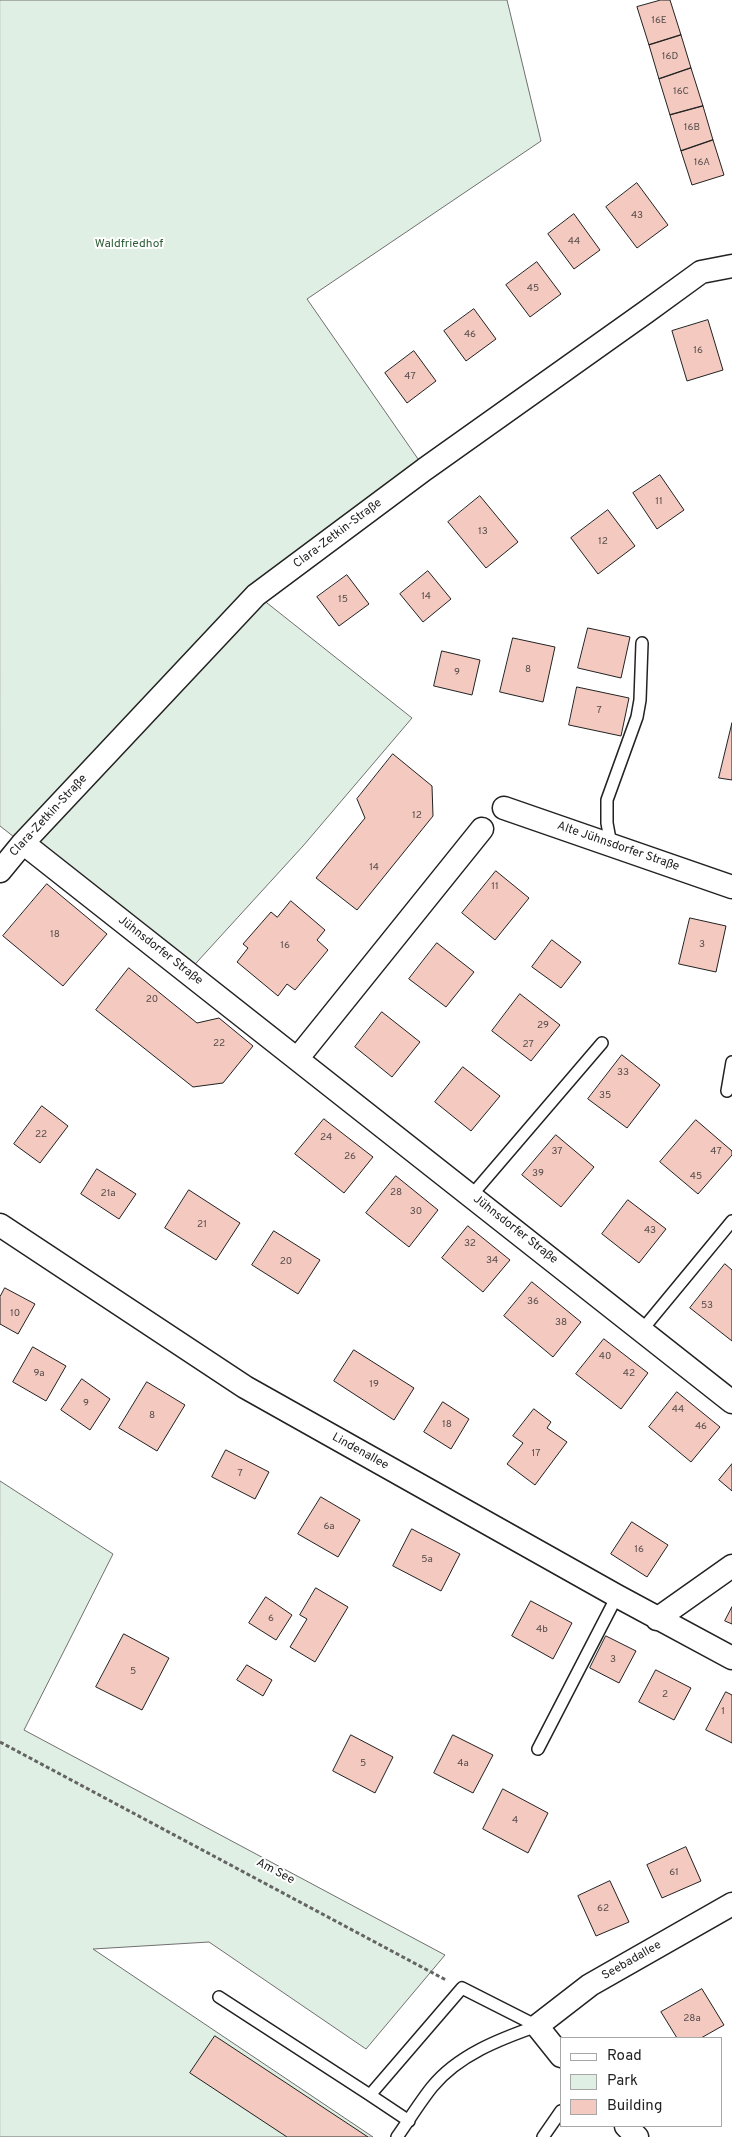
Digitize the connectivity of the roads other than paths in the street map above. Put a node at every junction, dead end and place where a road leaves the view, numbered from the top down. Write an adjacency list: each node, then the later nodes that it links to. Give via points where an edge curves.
1 (732, 266): 5 (street, Clara-Zetkin-Straße, via 701,272 425,469 256,595)
2 (642, 643): 6 (lane, via 637,717 607,800)
3 (504, 808): 6 (street, Alte Jühnsdorfer Straße)
4 (482, 829): 10 (street)
5 (23, 843): 7 (street, Clara-Zetkin-Straße); 10 (street, Jühnsdorfer Straße)
6 (611, 845): 8 (street, Alte Jühnsdorfer Straße)
7 (0, 872)
8 (732, 887)
9 (602, 1043): 13 (lane)
10 (297, 1059): 13 (street, Jühnsdorfer Straße)
11 (732, 1062): 12 (lane)
12 (726, 1091)
13 (471, 1196): 16 (street, Jühnsdorfer Straße)
14 (732, 1221): 16 (lane)
15 (0, 1225): 19 (street, Lindenallee, via 245,1388)
16 (642, 1330): 17 (street, Jühnsdorfer Straße)
17 (732, 1402)
18 (732, 1566): 20 (street)
19 (617, 1596): 20 (street, Lindenallee); 22 (lane)
20 (657, 1619): 21 (street, Lindenallee)
21 (732, 1658)
22 (538, 1749)
23 (732, 1904): 25 (street, Seebadallee, via 590,1985)
24 (219, 1997): 27 (lane)
25 (537, 2026): 26 (street); 27 (lane, via 462,1988); 29 (lane, via 501,2039 464,2059 433,2086)
26 (560, 2055)
27 (370, 2095): 29 (lane)
28 (560, 2112): 32 (lane)
29 (408, 2120): 31 (lane)
30 (627, 2127): 33 (street)
31 (397, 2137)
32 (543, 2137)
33 (637, 2137)

